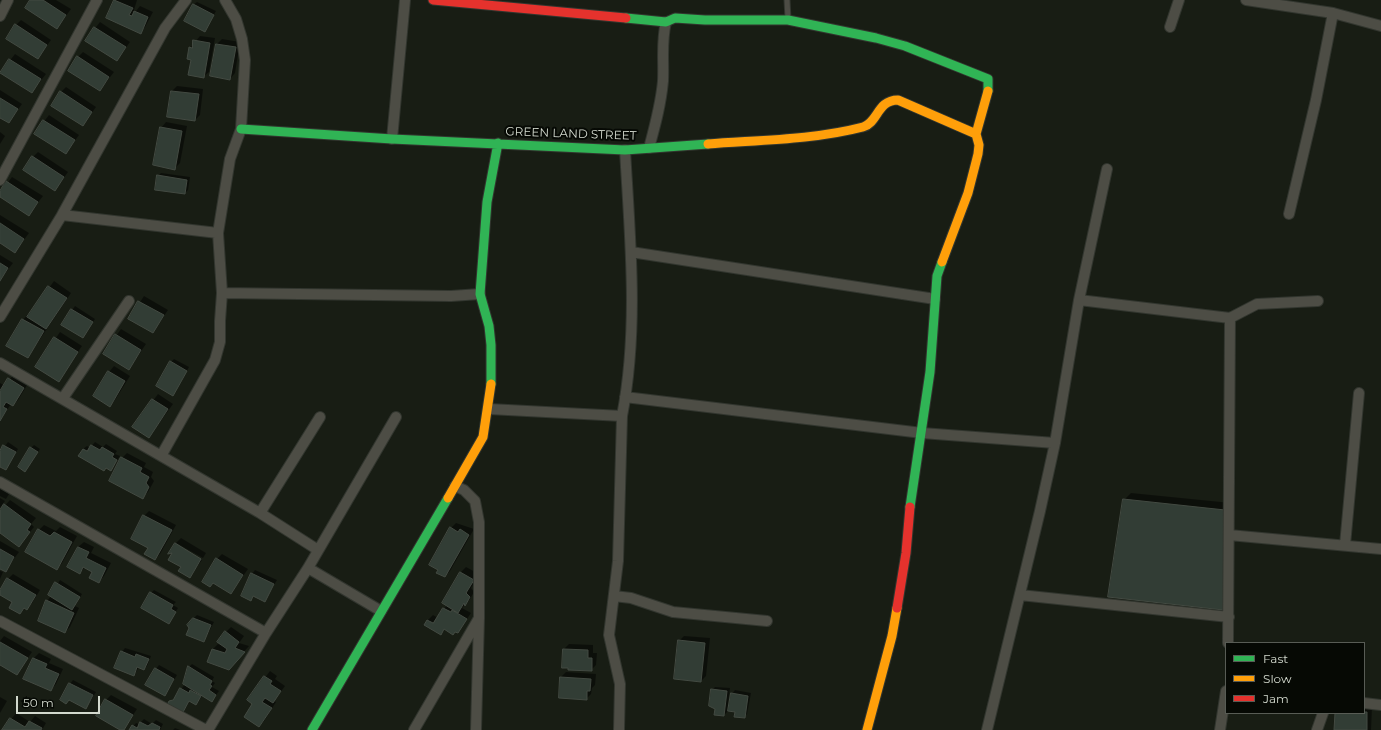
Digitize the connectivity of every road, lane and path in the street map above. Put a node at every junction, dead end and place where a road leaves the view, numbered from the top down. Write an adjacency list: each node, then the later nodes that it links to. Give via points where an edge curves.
1 (8, 0): 11 (street)
2 (97, 0): 23 (street)
3 (186, 0): 25 (street, via 165,28)
4 (225, 0): 16 (street, via 236,19 245,60)
5 (405, 0): 18 (street)
6 (433, 0): 13 (street)
7 (787, 0): 12 (lane)
8 (1179, 0): 15 (street)
9 (1246, 0): 10 (street)
10 (1333, 13): 14 (street); 24 (street)
11 (0, 16)
12 (788, 20): 13 (street, via 675,18); 17 (street, via 898,44 988,79 989,89)
13 (666, 22): 20 (street, via 663,35 663,81)
14 (1381, 26)
15 (1170, 27)
16 (241, 129): 18 (street, GREEN LAND STREET); 26 (street, via 230,159)
17 (976, 134): 20 (street, GREEN LAND STREET, via 898,100 891,100 885,103 866,126 853,130 831,134); 30 (street, via 978,154 968,194 941,262)
18 (392, 139): 19 (street, GREEN LAND STREET)
19 (498, 143): 21 (street, GREEN LAND STREET); 29 (street, via 487,202)
20 (649, 148): 21 (street, GREEN LAND STREET)
21 (625, 150): 27 (street)
22 (1107, 169): 31 (street)
23 (0, 180)
24 (1289, 214)
25 (62, 215): 26 (street); 34 (street)
26 (218, 233): 28 (street)
27 (631, 252): 30 (street); 38 (street, via 633,320)
28 (222, 294): 29 (street); 46 (street, via 220,342 215,360)
29 (480, 294): 40 (street, via 486,307 491,331)
30 (935, 300): 44 (street, via 930,372)
31 (1079, 300): 35 (street); 45 (street)
32 (129, 301): 39 (street)
33 (1318, 301): 35 (street, via 1257,304)
34 (1, 312)
35 (1230, 318): 50 (street, via 1232,334)
36 (0, 363): 39 (street)
37 (1359, 393): 51 (street)
38 (625, 397): 41 (street); 44 (street)
39 (63, 398): 46 (street)
40 (489, 409): 41 (street); 48 (street, via 483,436)
41 (622, 416): 56 (street, via 618,561)
42 (320, 417): 49 (street)
43 (396, 417): 53 (street)
44 (922, 433): 45 (street); 73 (street, via 911,493 906,554 892,636)
45 (1055, 443): 55 (street)
46 (161, 456): 49 (street)
47 (0, 482): 62 (street)
48 (455, 486): 57 (street); 59 (street, via 464,490 475,501 479,522)
49 (260, 513): 53 (street)
50 (1228, 535): 51 (street); 58 (street)
51 (1345, 545): 52 (street)
52 (1381, 549)
53 (318, 550): 54 (street)
54 (308, 568): 57 (street); 62 (street)
55 (1020, 594): 58 (street); 74 (street)
56 (614, 596): 61 (street, via 631,598 673,612); 72 (street, via 609,635 620,684)
57 (381, 611): 69 (street)
58 (1229, 617): 63 (street)
59 (479, 618): 70 (street); 71 (street)
60 (0, 621): 68 (street)
61 (767, 621)
62 (266, 633): 68 (street)
63 (1228, 642)
64 (1225, 698): 75 (street)
65 (1365, 703): 66 (street)
66 (1381, 705)
67 (1323, 714): 76 (street)
68 (207, 730)
69 (312, 730)
70 (414, 730)
71 (476, 730)
72 (619, 730)
73 (867, 730)
74 (989, 730)
75 (1220, 730)
76 (1317, 730)

